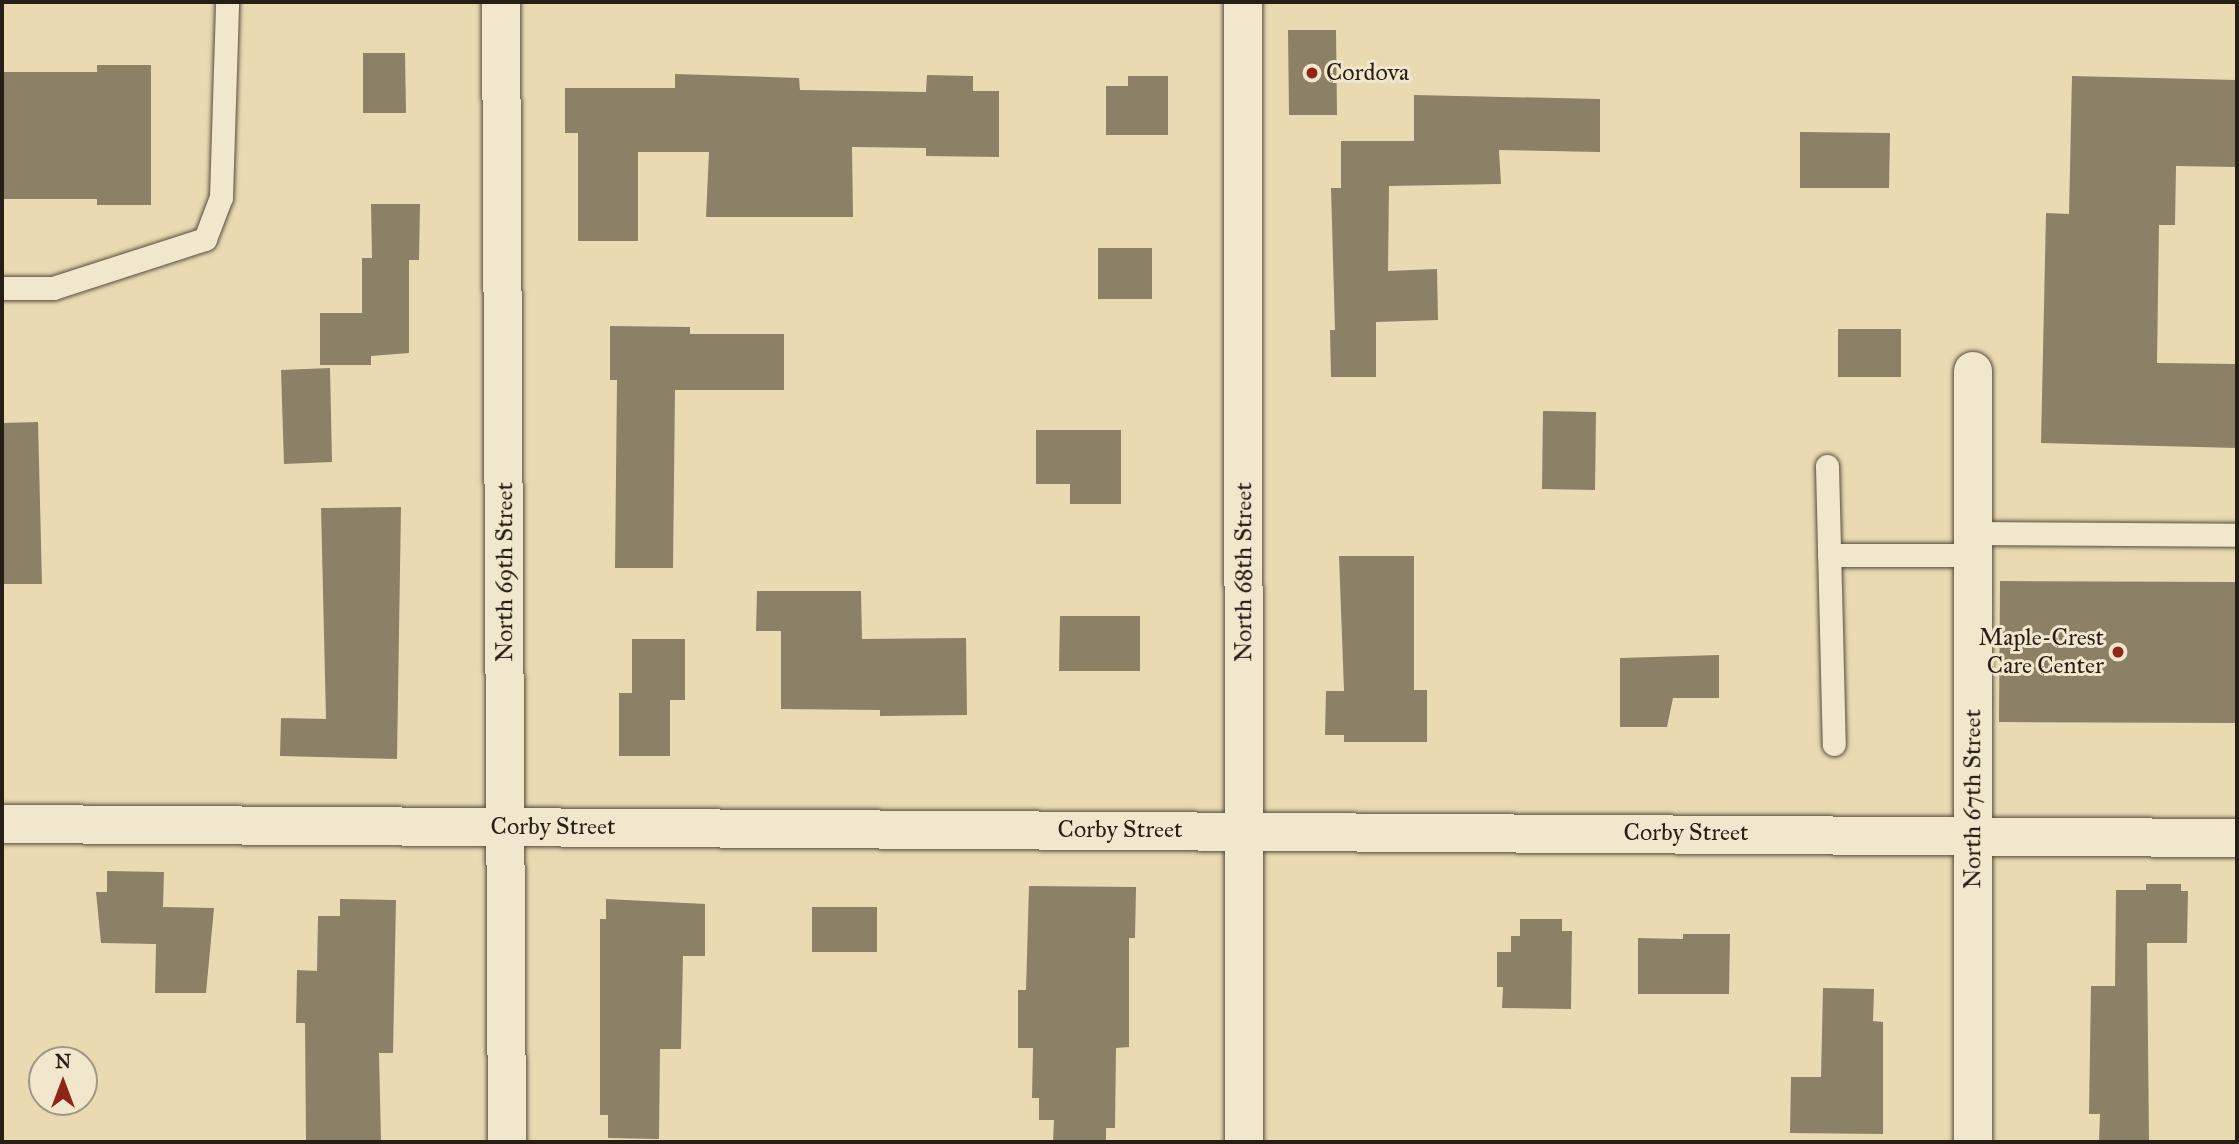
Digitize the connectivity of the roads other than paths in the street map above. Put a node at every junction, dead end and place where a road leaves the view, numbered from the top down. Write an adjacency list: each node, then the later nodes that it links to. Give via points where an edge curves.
1 (227, 2): 4 (lane, via 221,197 205,239 52,288)
2 (501, 2): 12 (street, North 69th Street)
3 (1243, 2): 13 (street, North 68th Street)
4 (2, 288)
5 (1973, 371): 8 (street, North 67th Street)
6 (1827, 466): 9 (lane)
7 (2237, 535): 8 (lane)
8 (1973, 544): 9 (lane); 14 (street, North 67th Street)
9 (1829, 555): 10 (lane)
10 (1834, 744)
11 (2, 824): 12 (street, Corby Street)
12 (506, 827): 13 (street, Corby Street); 16 (street, North 69th Street)
13 (1244, 830): 14 (street, Corby Street); 17 (street, North 68th Street)
14 (1973, 836): 15 (street, Corby Street); 18 (street, North 67th Street)
15 (2237, 838)
16 (507, 1142)
17 (1244, 1142)
18 (1973, 1142)

